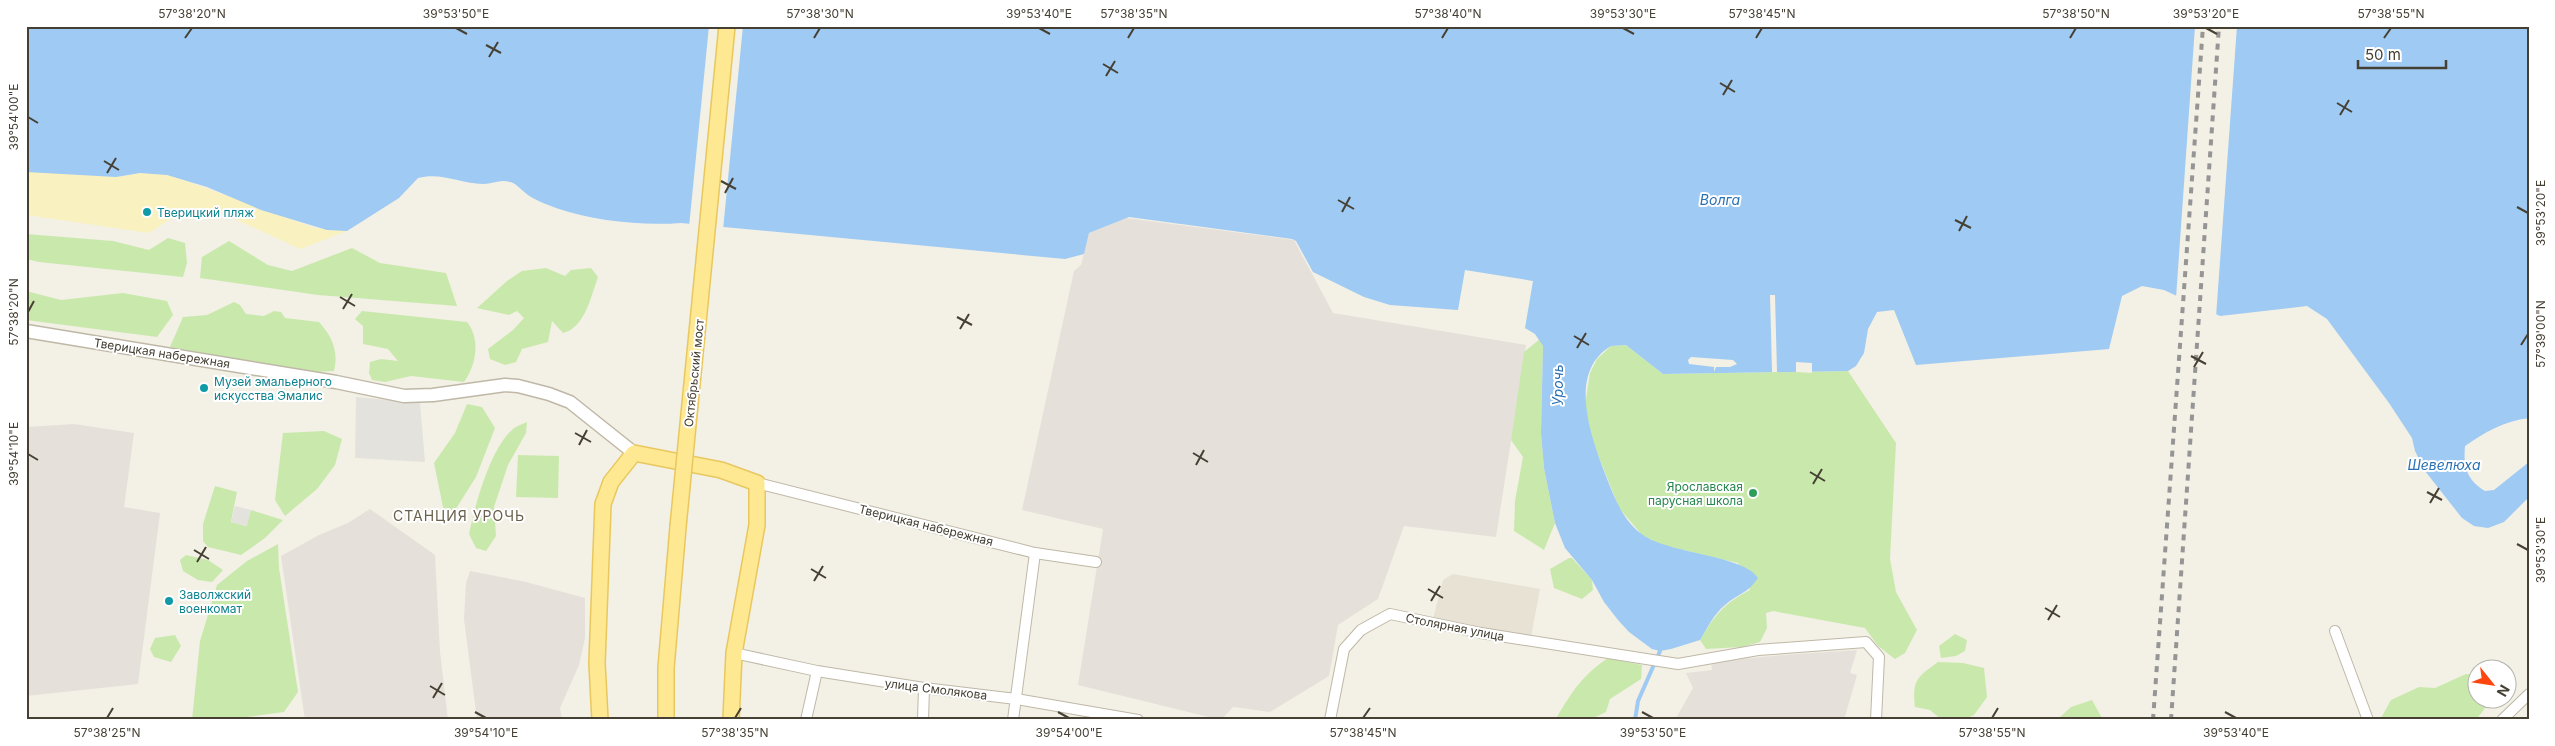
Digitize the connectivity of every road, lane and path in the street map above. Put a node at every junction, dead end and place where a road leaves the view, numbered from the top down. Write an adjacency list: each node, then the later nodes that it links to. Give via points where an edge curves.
1 (727, 26): 14 (main road, Октябрьский мост, bridge, via 678,527 666,668)
2 (26, 331): 3 (street, Тверицкая набережная, via 404,396 433,396 505,385 518,386 570,402)
3 (634, 454): 4 (main road, via 721,470); 13 (main road, via 611,482 602,504 598,636)
4 (757, 484): 5 (street, Тверицкая набережная); 8 (main road, via 755,542)
5 (1036, 553): 6 (street, Тверицкая набережная); 12 (street)
6 (1096, 562)
7 (2335, 631): 22 (street)
8 (734, 653): 9 (street, улица Смолякова); 15 (main road)
9 (817, 671): 10 (street, улица Смолякова); 16 (street)
10 (924, 688): 12 (street, улица Смолякова); 17 (street)
11 (2529, 694): 23 (street)
12 (1016, 699): 18 (street); 19 (street, улица Смолякова)
13 (600, 720)
14 (666, 720)
15 (731, 720)
16 (806, 720)
17 (923, 720)
18 (1013, 720)
19 (1138, 720)
20 (1330, 720): 21 (street, Столярная улица, via 1344,649 1361,630 1390,614 1480,633 1678,664 1758,650 1866,642 1879,657)
21 (1876, 720)
22 (2368, 720)
23 (2502, 720)

